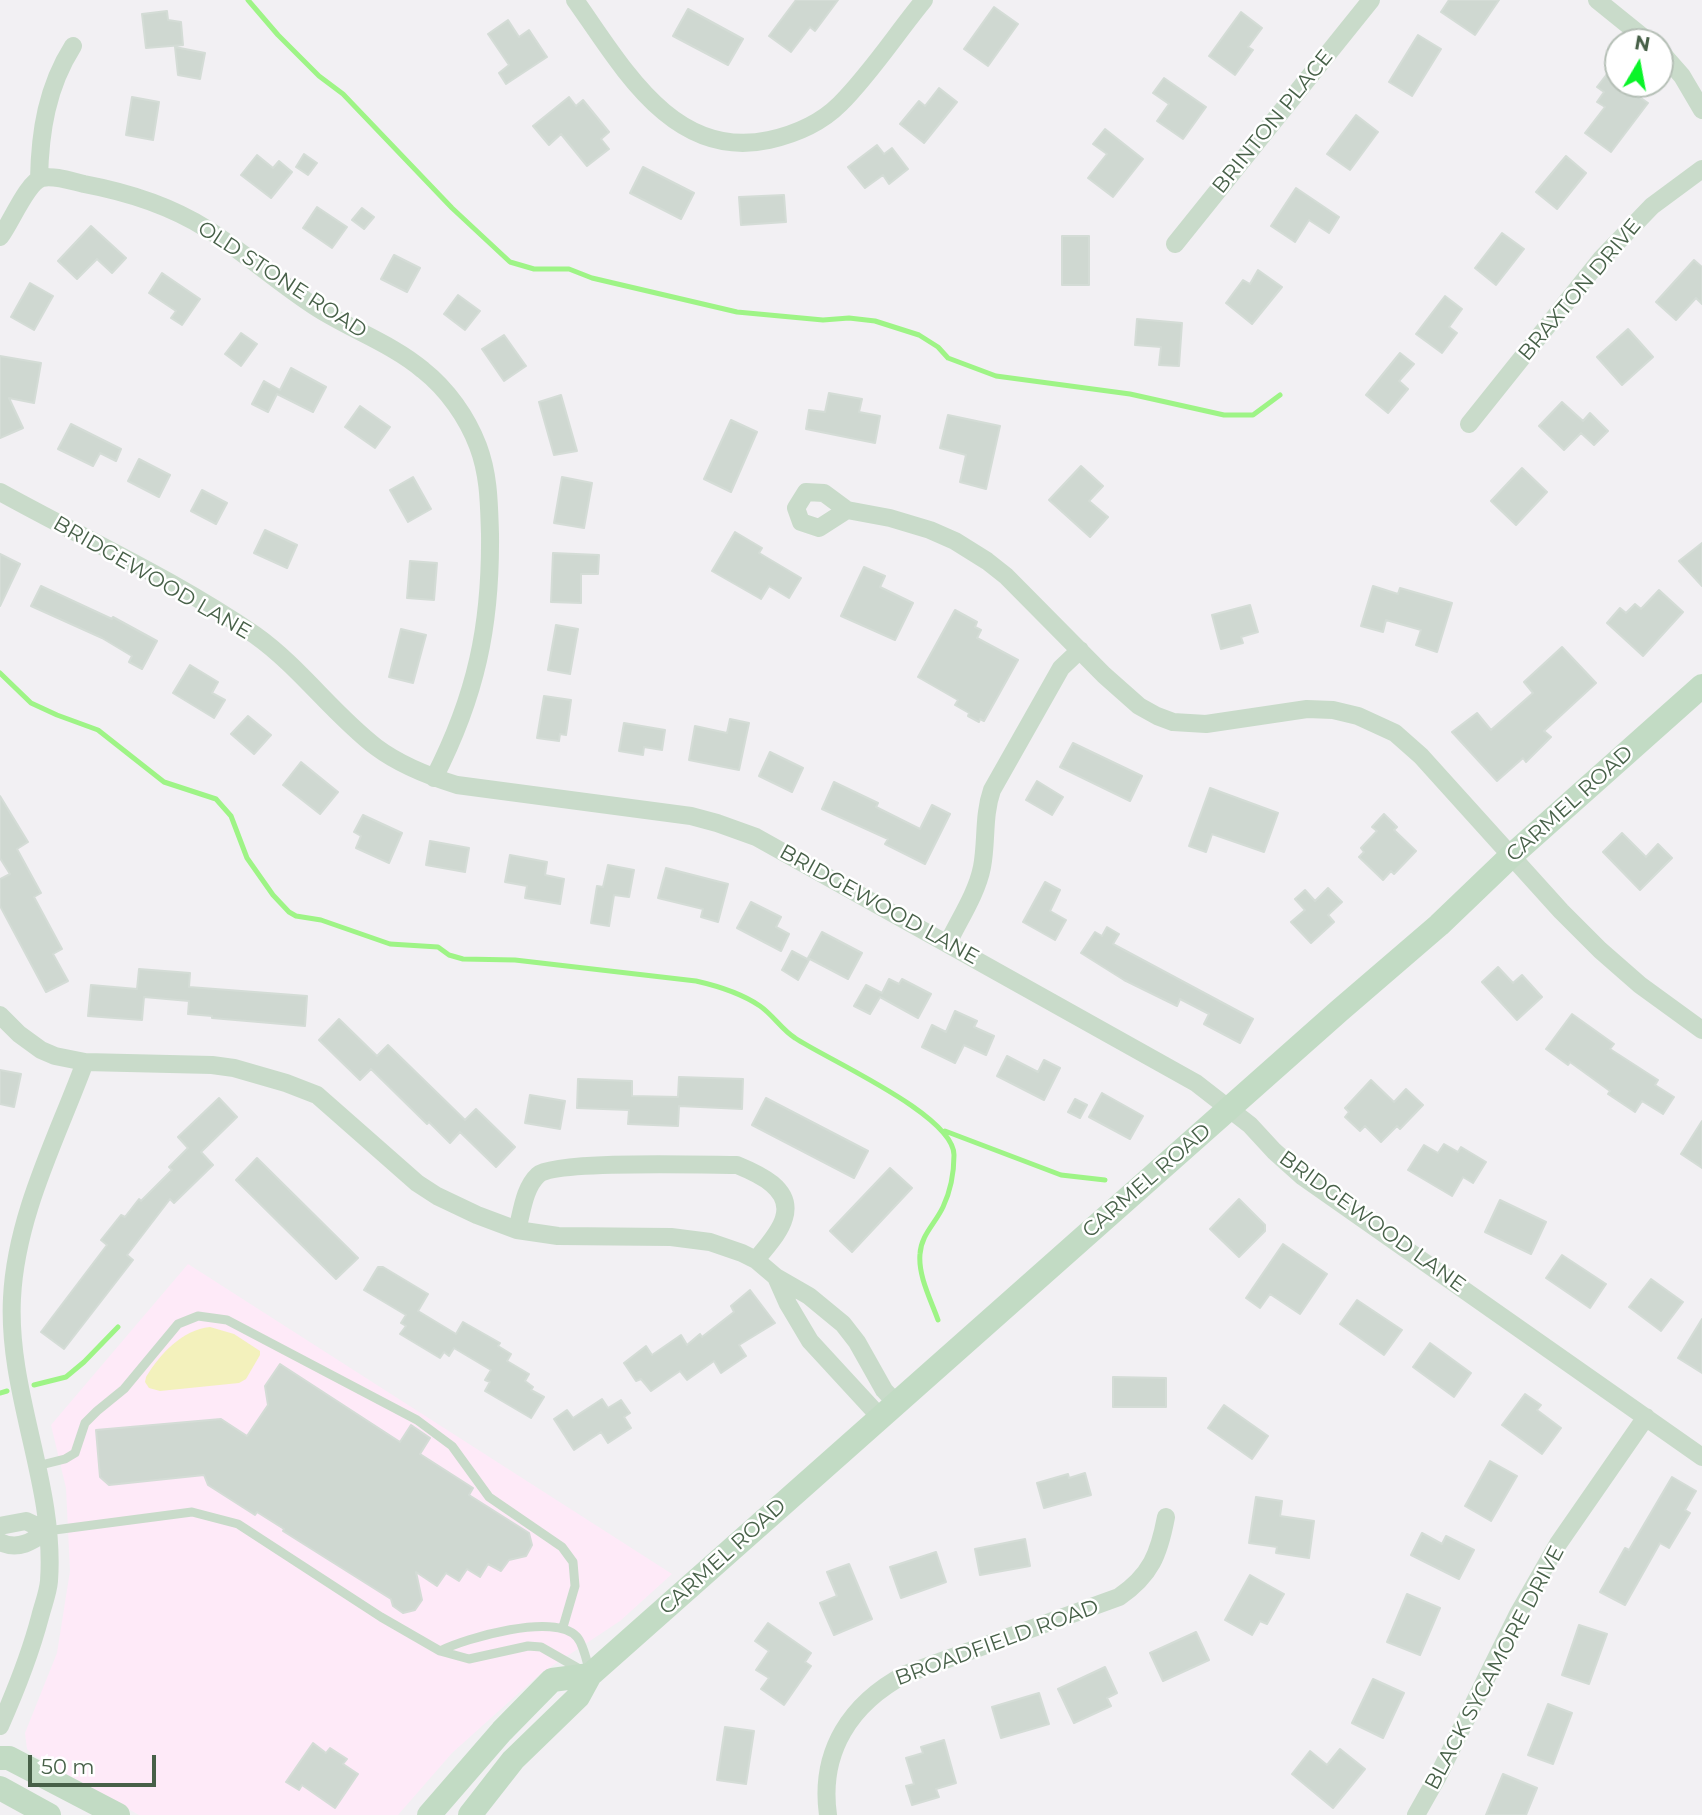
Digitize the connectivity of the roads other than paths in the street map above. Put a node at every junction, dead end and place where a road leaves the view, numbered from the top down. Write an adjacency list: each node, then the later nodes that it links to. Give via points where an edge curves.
1 (575, 0): 2 (street, via 655,106 700,134 734,142 786,137 818,122 850,93)
2 (924, 0)
3 (1371, 0): 12 (street, BRINTON PLACE)
4 (1597, 0): 5 (street)
5 (1632, 28)
6 (73, 46): 10 (street, via 51,88)
7 (1674, 67): 8 (street)
8 (1702, 110)
9 (1702, 169): 13 (street, BRAXTON DRIVE, via 1652,206 1609,250)
10 (39, 179): 11 (street, via 28,189); 18 (street, OLD STONE ROAD, via 54,178 136,196 205,227 315,307 422,369 458,407 484,463 489,494 489,596 476,676)
11 (0, 237)
12 (1175, 244)
13 (1469, 424)
14 (0, 492): 18 (street, BRIDGEWOOD LANE, via 226,616 287,660 377,748)
15 (847, 510): 16 (street, via 890,518 955,541 1006,576)
16 (1080, 650): 19 (street, via 1139,706 1173,722 1206,724 1307,709 1333,710 1380,724 1409,744); 20 (street, via 1061,668 992,790 985,808 982,869)
17 (1702, 686): 19 (main road, CARMEL ROAD)
18 (434, 778): 20 (street, BRIDGEWOOD LANE, via 480,790 679,814 717,823 756,837)
19 (1511, 856): 22 (street, via 1600,950); 24 (main road, CARMEL ROAD)
20 (948, 943): 24 (street, BRIDGEWOOD LANE, via 1196,1083)
21 (0, 1015): 23 (street, via 41,1050)
22 (1702, 1031)
23 (85, 1062): 25 (street, via 212,1065 253,1072 317,1095 417,1184); 31 (street, via 27,1214 12,1297 12,1337)
24 (1230, 1108): 28 (main road, CARMEL ROAD); 29 (street, BRIDGEWOOD LANE, via 1303,1177)
25 (517, 1230): 26 (street, via 558,1236 671,1237 710,1242); 26 (street, via 530,1186 546,1170 737,1165 777,1187 785,1207 784,1219)
26 (756, 1260): 27 (street)
27 (776, 1277): 28 (street, via 810,1341); 28 (street, via 843,1324 884,1390)
28 (888, 1410): 38 (main road, CARMEL ROAD)
29 (1646, 1418): 30 (street, BRIDGEWOOD LANE); 47 (street, BLACK SYCAMORE DRIVE, via 1558,1544)
30 (1702, 1457)
31 (37, 1466): 34 (street); 36 (lane, via 75,1453 85,1423 124,1389 178,1324 198,1316 227,1320 417,1420 452,1446 489,1497 562,1547 573,1562 575,1586)
32 (1167, 1517): 46 (street, BROADFIELD ROAD, via 1151,1566 1119,1597 906,1674 865,1702 851,1718 832,1757)
33 (0, 1526): 34 (street, via 26,1521)
34 (47, 1531): 35 (street, via 29,1544); 37 (lane, via 192,1513 238,1524); 39 (street, via 49,1583 30,1656)
35 (0, 1542)
36 (564, 1627): 37 (lane, via 528,1626 457,1642); 38 (lane, via 578,1638)
37 (440, 1651): 38 (lane, via 469,1659 541,1647)
38 (590, 1675): 44 (main road, via 552,1679); 45 (main road, CARMEL ROAD, via 578,1697 513,1760)
39 (0, 1726)
40 (0, 1758): 43 (main road, via 9,1758)
41 (0, 1787): 42 (main road)
42 (49, 1815)
43 (118, 1815)
44 (429, 1815)
45 (470, 1815)
46 (828, 1815)
47 (1416, 1815)

